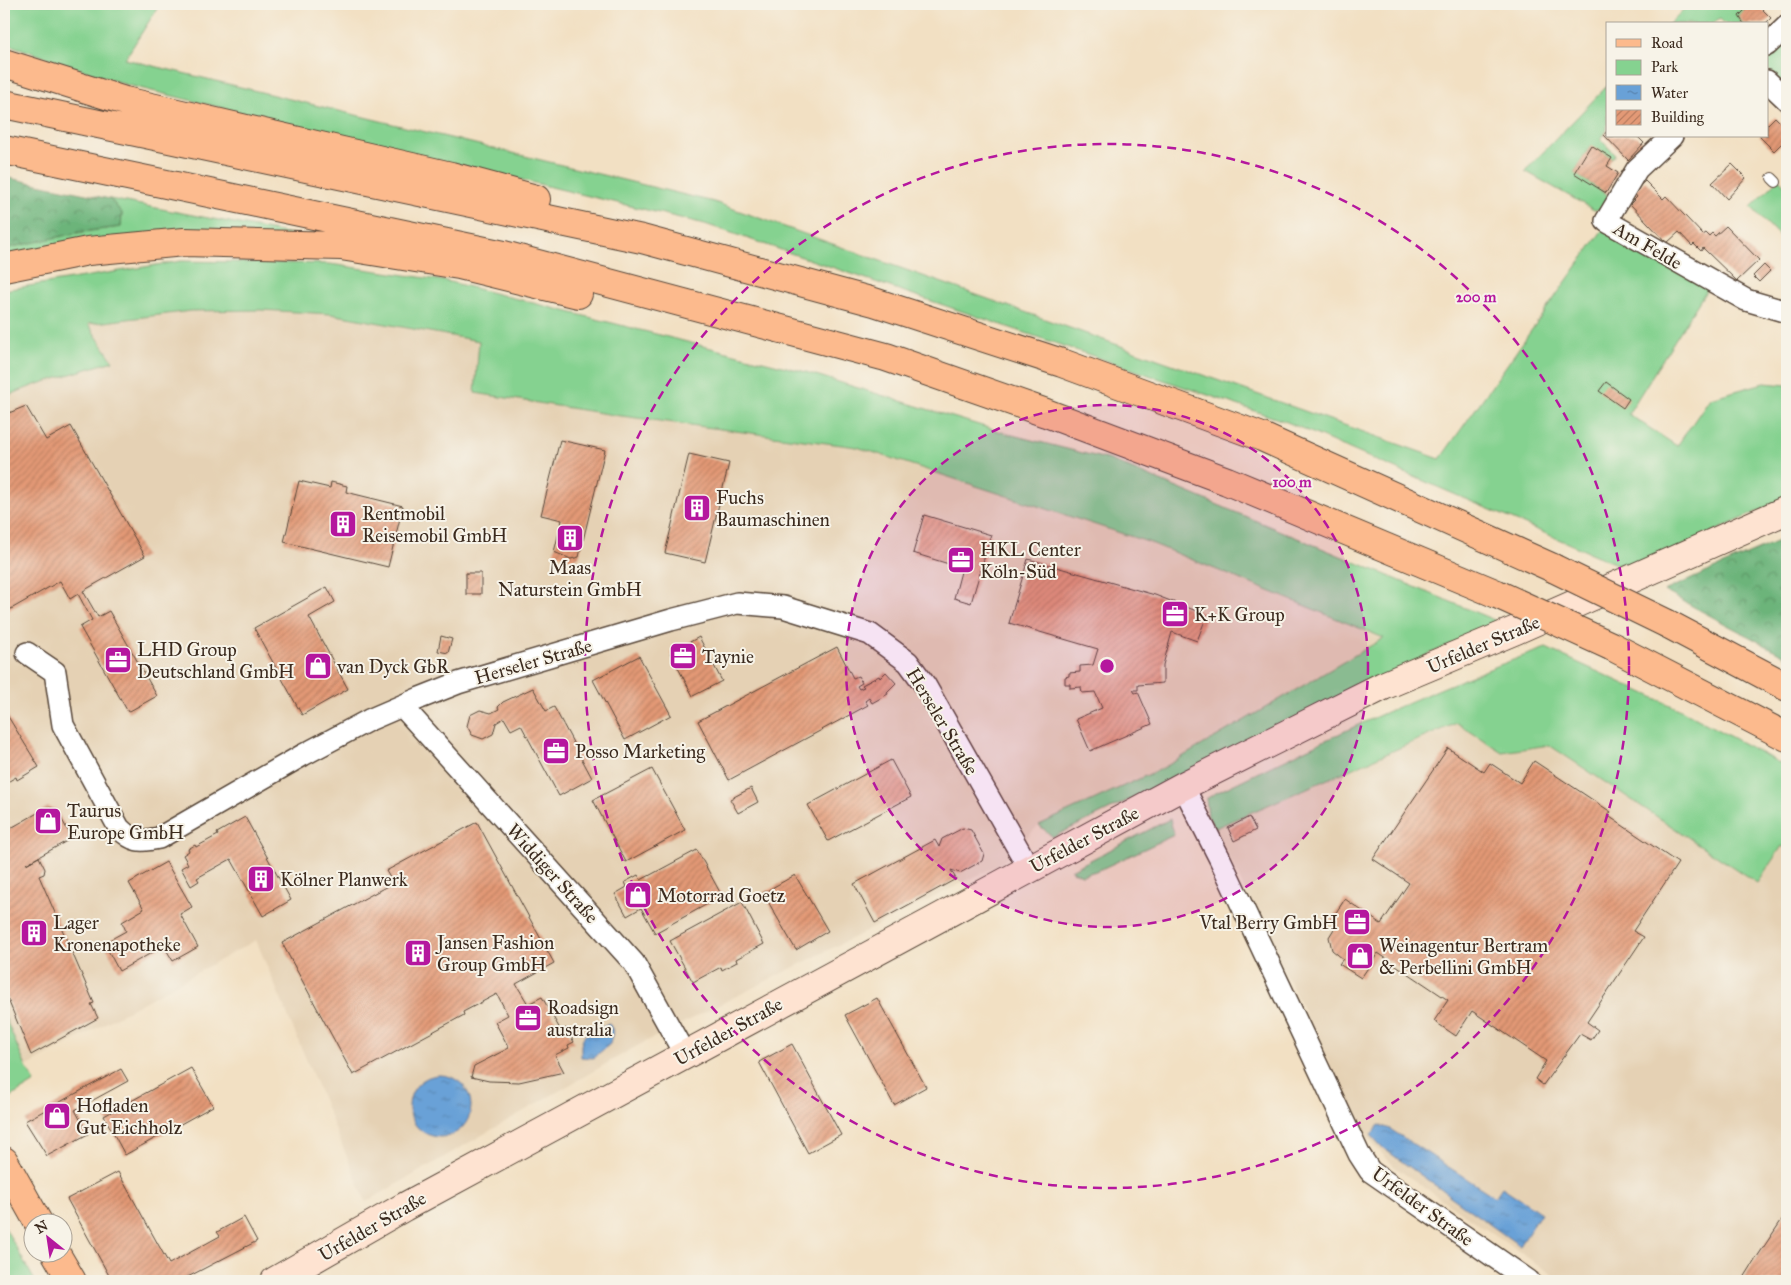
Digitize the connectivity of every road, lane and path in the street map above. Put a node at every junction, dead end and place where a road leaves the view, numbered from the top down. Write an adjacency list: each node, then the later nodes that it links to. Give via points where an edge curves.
1 (1787, 26): 2 (street)
2 (1768, 44)
3 (4, 63): 9 (main road, via 125,101 451,176 528,197)
4 (1768, 81): 5 (street)
5 (1787, 100)
6 (4, 104): 9 (main road)
7 (1670, 138): 11 (street, Am Felde, via 1637,170 1606,221 1746,300)
8 (4, 150): 12 (main road, via 504,255)
9 (642, 239): 15 (main road, bridge, via 874,302 1071,367 1262,437 1553,568)
10 (4, 268): 12 (main road, via 88,251 184,242 341,246 468,268 818,356)
11 (1787, 312)
12 (886, 358): 17 (main road, bridge, via 1046,413 1227,481 1497,594 1612,646)
13 (1787, 510): 18 (main road, Urfelder Straße, via 1383,686)
14 (27, 653): 16 (street, Herseler Straße, via 55,672 63,725 119,828 130,839 146,841 159,838 303,755)
15 (1787, 687)
16 (402, 706): 19 (street, Herseler Straße, via 458,683 737,603 783,607 870,634 908,662 925,685); 20 (street, Widdiger Straße, via 634,962)
17 (1787, 737)
18 (1183, 786): 19 (main road, Urfelder Straße); 26 (street, Urfelder Straße, via 1370,1171)
19 (1029, 868): 20 (main road, Urfelder Straße)
20 (685, 1055): 25 (main road, Urfelder Straße, via 404,1207)
21 (4, 1161): 22 (main road)
22 (32, 1212)
23 (61, 1262): 24 (main road)
24 (72, 1281)
25 (275, 1281)
26 (1529, 1281)

